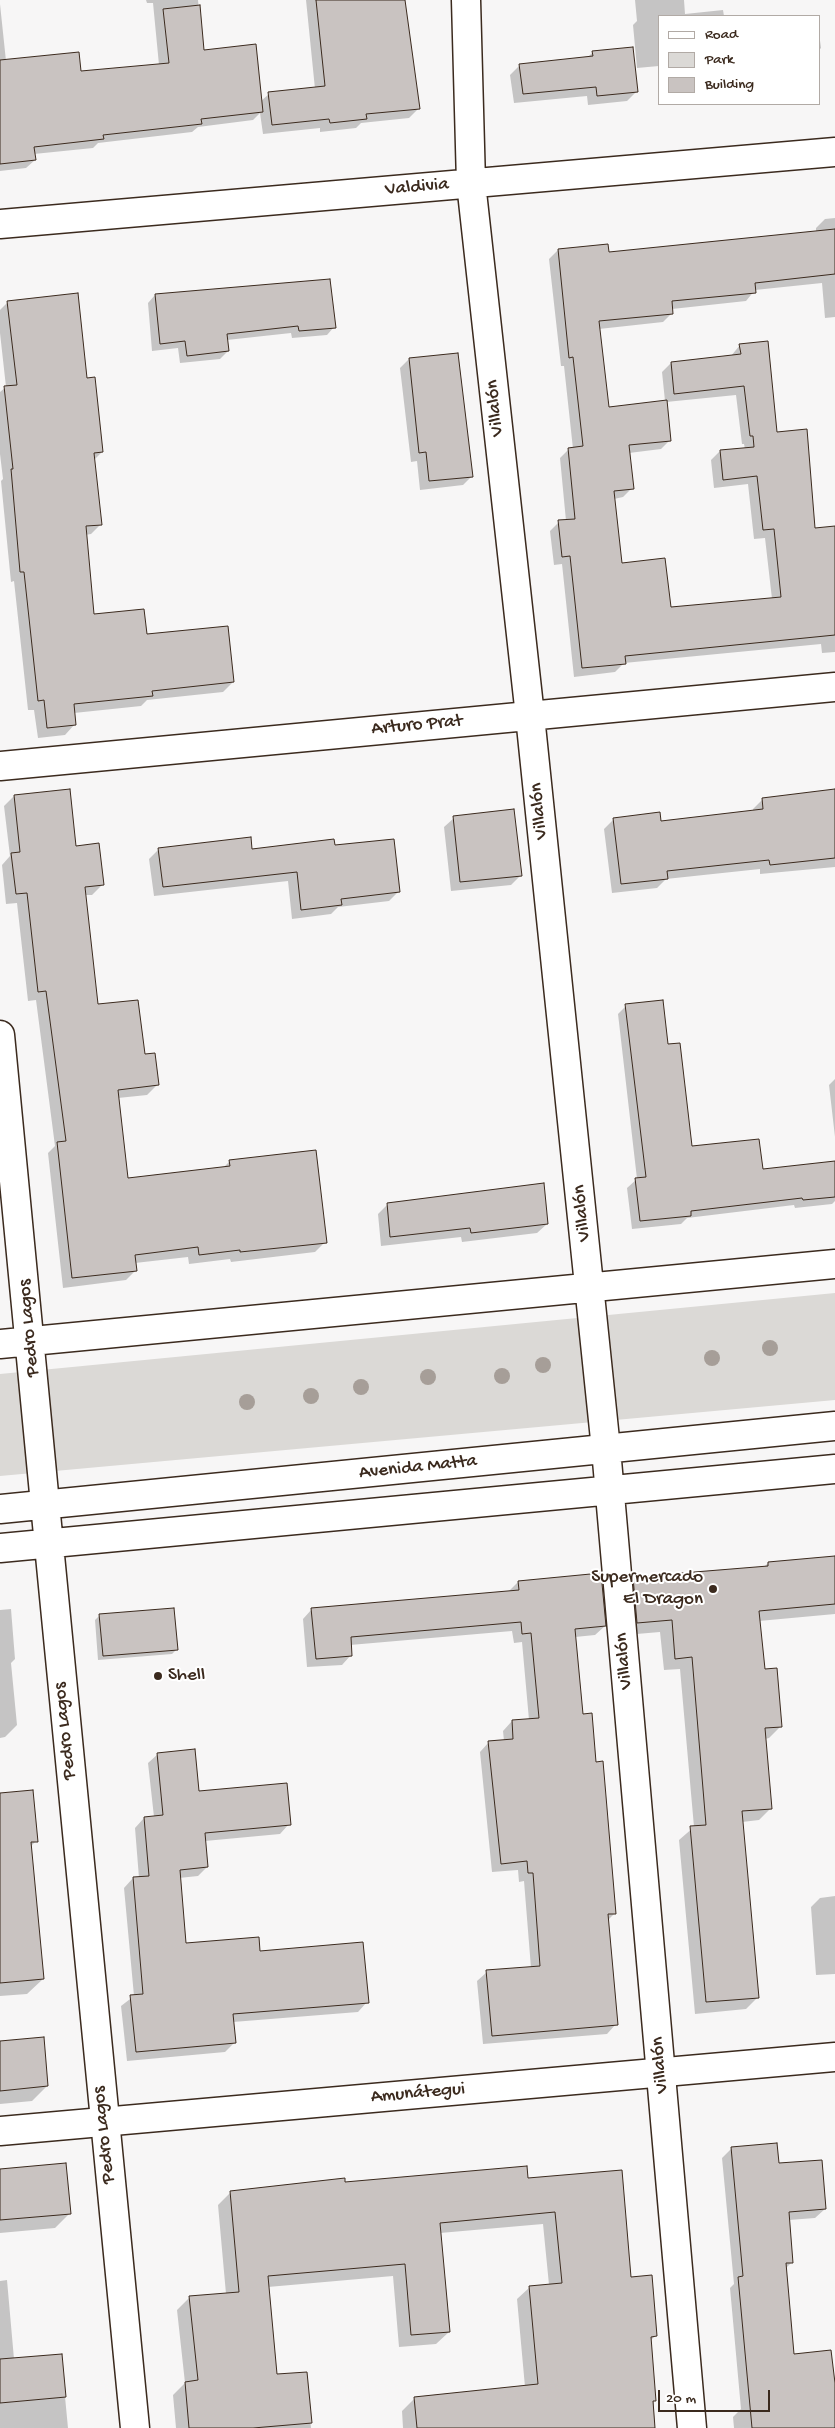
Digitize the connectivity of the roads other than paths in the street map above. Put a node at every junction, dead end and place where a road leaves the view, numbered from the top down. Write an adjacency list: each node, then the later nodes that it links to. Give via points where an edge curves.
1 (466, 0): 3 (street, Villalón)
2 (835, 152): 3 (street, Valdivia)
3 (471, 183): 4 (street, Valdivia); 6 (street, Villalón)
4 (0, 224)
5 (835, 687): 6 (street, Arturo Prat)
6 (530, 716): 7 (street, Arturo Prat); 10 (street, Villalón)
7 (0, 766)
8 (0, 1035): 11 (street, Pedro Lagos)
9 (835, 1264): 10 (street)
10 (590, 1287): 11 (street); 14 (street, Villalón)
11 (31, 1341): 12 (street); 17 (street, Pedro Lagos)
12 (0, 1344)
13 (835, 1426): 14 (street, Avenida Matta)
14 (606, 1449): 16 (street, Villalón); 17 (street, Avenida Matta)
15 (835, 1468): 16 (street)
16 (610, 1490): 19 (street); 22 (street, Villalón)
17 (46, 1504): 18 (street, Avenida Matta); 19 (street, Pedro Lagos)
18 (0, 1509)
19 (49, 1544): 20 (street); 23 (street, Pedro Lagos)
20 (0, 1548)
21 (835, 2057): 22 (street, Amunátegui)
22 (661, 2072): 23 (street, Amunátegui); 26 (street, Villalón)
23 (104, 2122): 24 (street, Amunátegui); 25 (street, Pedro Lagos)
24 (0, 2131)
25 (135, 2428)
26 (692, 2428)

